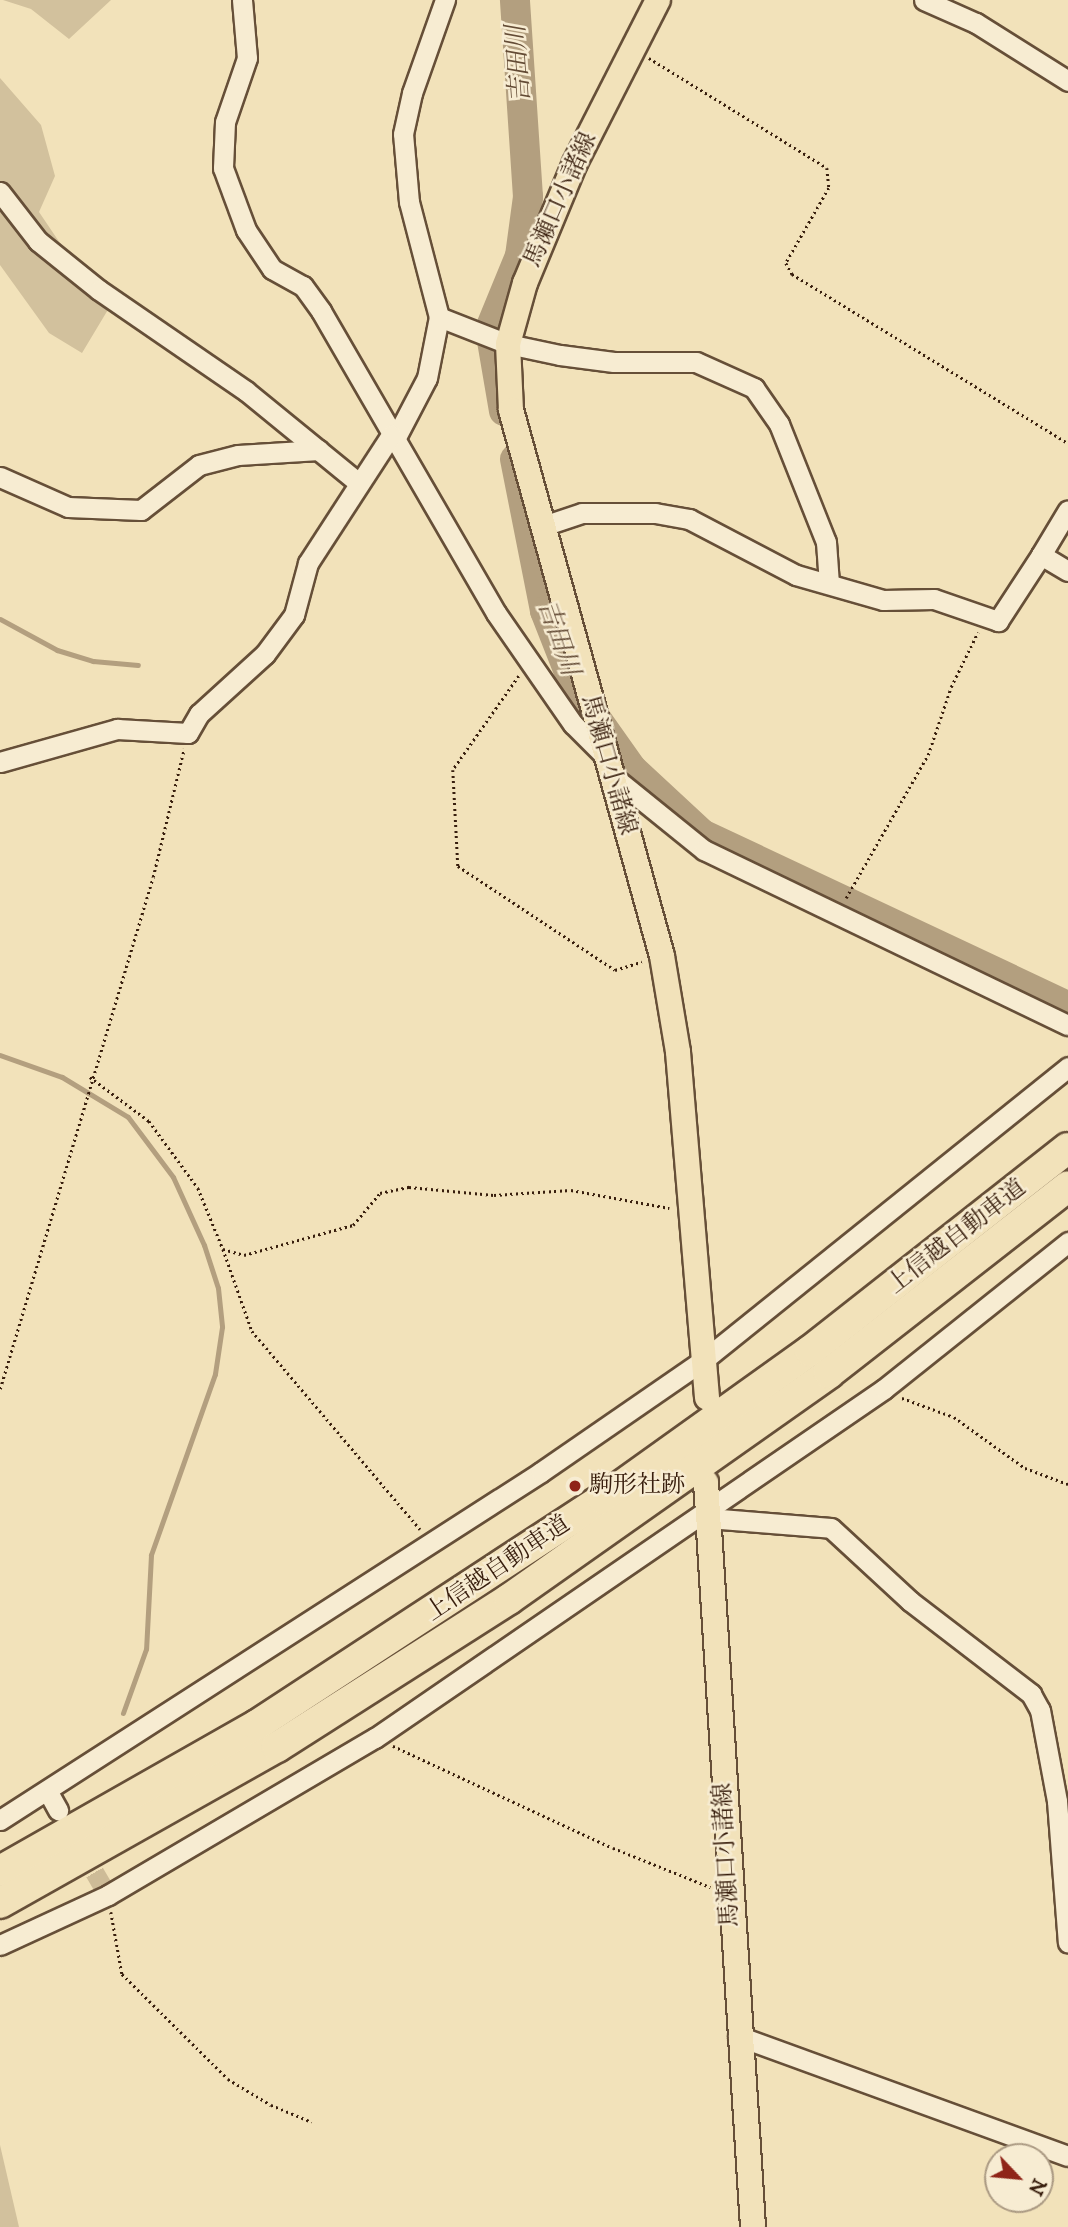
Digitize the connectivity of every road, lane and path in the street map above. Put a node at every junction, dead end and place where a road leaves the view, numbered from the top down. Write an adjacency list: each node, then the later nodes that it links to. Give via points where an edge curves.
1 (242, 0): 10 (street, via 247,58 225,122 223,168 246,230 272,269 303,286 321,311)
2 (445, 0): 8 (street, via 412,93 403,134 409,202)
3 (658, 0): 5 (main road, 馬瀬口小諸線)
4 (924, 0): 6 (street, via 976,23)
5 (634, 48): 9 (main road, 馬瀬口小諸線, via 575,163 525,283); 11 (path, via 827,168 829,188 786,263 792,274)
6 (1068, 81)
7 (0, 192): 12 (street, via 38,241 68,266 246,391)
8 (439, 317): 9 (street); 10 (street, via 427,378)
9 (508, 344): 16 (main road, 馬瀬口小諸線, via 511,411); 19 (street, via 614,362 696,362 754,388 779,425 826,542)
10 (393, 438): 14 (street); 21 (street)
11 (1068, 443)
12 (319, 450): 13 (street, via 238,455 199,466 141,510 68,507); 14 (street)
13 (0, 477)
14 (359, 483): 22 (street, via 309,563 294,615 265,654 199,714)
15 (1068, 510): 17 (street)
16 (543, 526): 19 (street, via 582,513 655,513 689,519 796,575); 24 (main road, 馬瀬口小諸線)
17 (1041, 555): 18 (street); 20 (street, via 998,621)
18 (1068, 571)
19 (830, 584): 20 (street, via 883,600 934,599)
20 (985, 617): 25 (path, via 951,687 928,755)
21 (528, 661): 24 (street); 26 (path, via 453,770 458,866 615,970)
22 (188, 733): 23 (street, via 117,729); 29 (path, via 153,877)
23 (0, 762)
24 (607, 764): 25 (street, via 704,850); 26 (main road, 馬瀬口小諸線)
25 (836, 914): 27 (street)
26 (662, 956): 32 (main road, 馬瀬口小諸線, via 678,1052)
27 (1068, 1025)
28 (1068, 1067): 35 (street)
29 (90, 1077): 34 (path, via 149,1121 198,1188); 36 (path)
30 (1068, 1149): 47 (highway, 上信越自動車道, via 810,1351 592,1506 257,1725)
31 (1068, 1186): 50 (highway, 上信越自動車道, via 808,1388 509,1600 277,1747)
32 (693, 1213): 34 (path, via 571,1190 495,1195 409,1187 380,1193 353,1225 244,1255); 35 (main road, 馬瀬口小諸線)
33 (1068, 1242): 37 (street)
34 (223, 1249): 42 (path, via 252,1331)
35 (705, 1359): 38 (main road, 馬瀬口小諸線); 42 (street)
36 (0, 1389)
37 (884, 1389): 40 (path, via 954,1417 1025,1468); 41 (street)
38 (706, 1398)
39 (706, 1482): 41 (main road, 馬瀬口小諸線)
40 (1068, 1484)
41 (708, 1513): 43 (street); 48 (main road, 馬瀬口小諸線); 51 (street, via 831,1528 920,1610 1031,1694 1040,1710 1057,1801)
42 (431, 1543): 44 (street)
43 (375, 1738): 48 (path, via 613,1848); 49 (street)
44 (48, 1792): 45 (street); 46 (street)
45 (58, 1810)
46 (0, 1820)
47 (0, 1871)
48 (730, 1894): 53 (main road, 馬瀬口小諸線)
49 (108, 1895): 52 (street); 54 (path, via 122,1974 228,2078 271,2105)
50 (0, 1903)
51 (1068, 1943)
52 (0, 1945)
53 (738, 2036): 55 (street); 56 (main road, 馬瀬口小諸線)
54 (312, 2122)
55 (1068, 2156)
56 (754, 2227)

